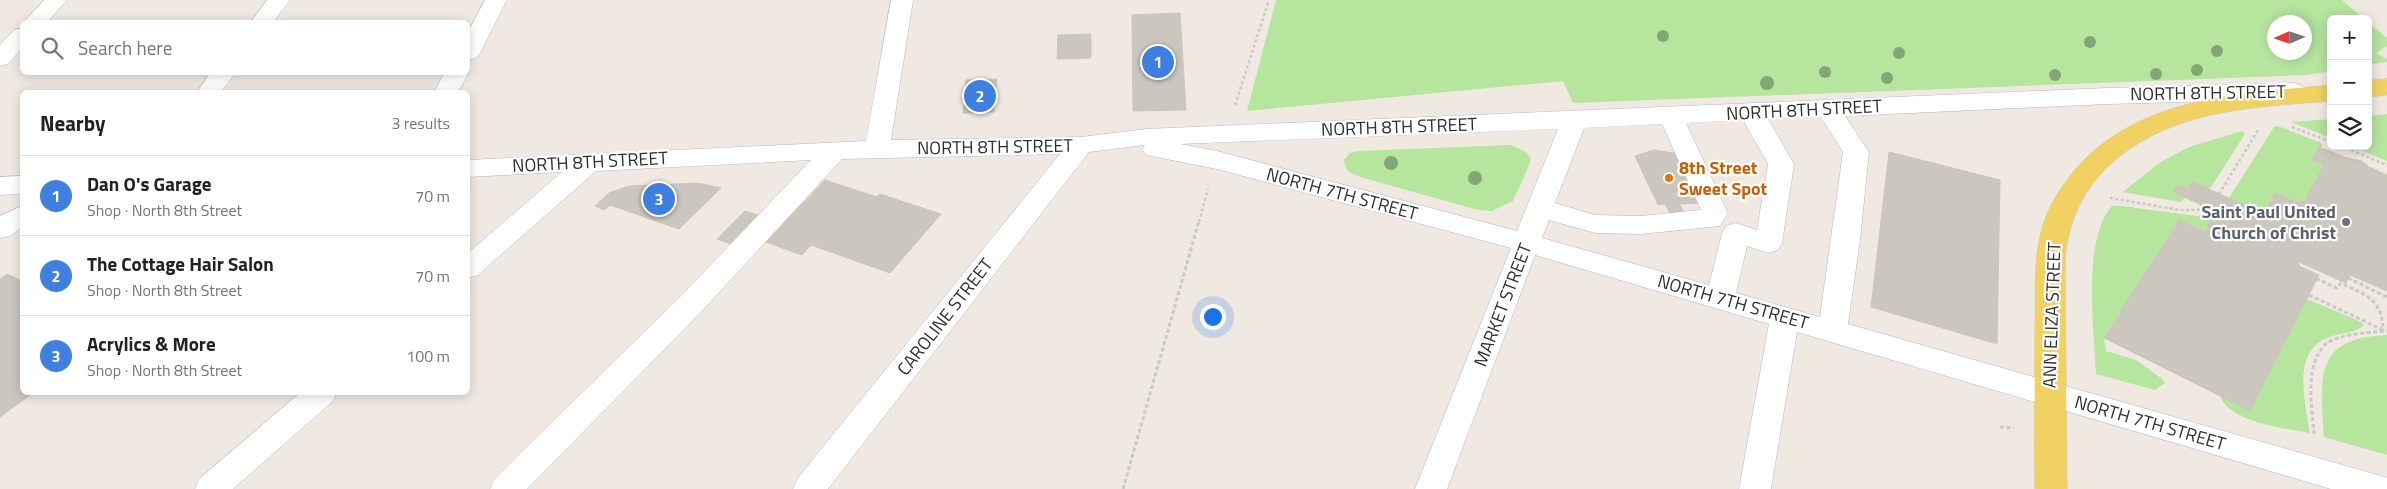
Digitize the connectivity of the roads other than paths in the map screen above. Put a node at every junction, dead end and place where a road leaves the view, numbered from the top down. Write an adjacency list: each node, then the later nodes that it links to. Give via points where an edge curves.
1 (56, 0): 5 (street)
2 (279, 0): 6 (street)
3 (496, 0): 8 (street)
4 (902, 0): 23 (street)
5 (37, 20)
6 (264, 20)
7 (20, 37): 9 (street)
8 (470, 49)
9 (0, 59)
10 (222, 75): 14 (street)
11 (455, 75): 15 (street)
12 (2387, 87): 13 (main road)
13 (2372, 89)
14 (210, 90)
15 (447, 90)
16 (2327, 91): 18 (street, NORTH 8TH STREET, via 2127,95)
17 (2327, 92): 37 (main road, ANN ELIZA STREET, via 2184,113 2132,134 2091,168 2057,222 2051,269)
18 (1828, 109): 19 (street, NORTH 8TH STREET); 36 (street, via 1856,152)
19 (1751, 112): 20 (street, NORTH 8TH STREET); 34 (street, via 1781,164 1768,243 1736,233)
20 (1671, 116): 21 (street, NORTH 8TH STREET); 29 (street, via 1680,141 1711,200 1715,213 1710,219 1641,225 1595,224)
21 (1574, 120): 22 (street, NORTH 8TH STREET, via 1146,137); 29 (street, MARKET STREET)
22 (1081, 144): 23 (street, NORTH 8TH STREET); 32 (street, NORTH 7TH STREET, via 1160,149 1217,160); 42 (street, CAROLINE STREET)
23 (877, 149): 24 (street, NORTH 8TH STREET)
24 (835, 151): 25 (street, NORTH 8TH STREET); 41 (street, via 691,304)
25 (590, 162): 26 (street, NORTH 8TH STREET); 33 (street)
26 (470, 168)
27 (20, 185): 28 (street)
28 (0, 186)
29 (1541, 208): 32 (street, MARKET STREET)
30 (20, 216): 31 (street)
31 (0, 229)
32 (1527, 243): 34 (street, NORTH 7TH STREET); 43 (street, MARKET STREET)
33 (470, 266)
34 (1720, 298): 35 (street, NORTH 7TH STREET)
35 (1786, 317): 36 (street, NORTH 7TH STREET); 44 (street)
36 (1832, 331): 37 (street, NORTH 7TH STREET)
37 (2049, 394): 39 (street, NORTH 7TH STREET); 45 (main road, ANN ELIZA STREET)
38 (319, 395): 40 (street)
39 (2362, 487)
40 (210, 489)
41 (506, 489)
42 (809, 489)
43 (1431, 489)
44 (1755, 489)
45 (2051, 489)

